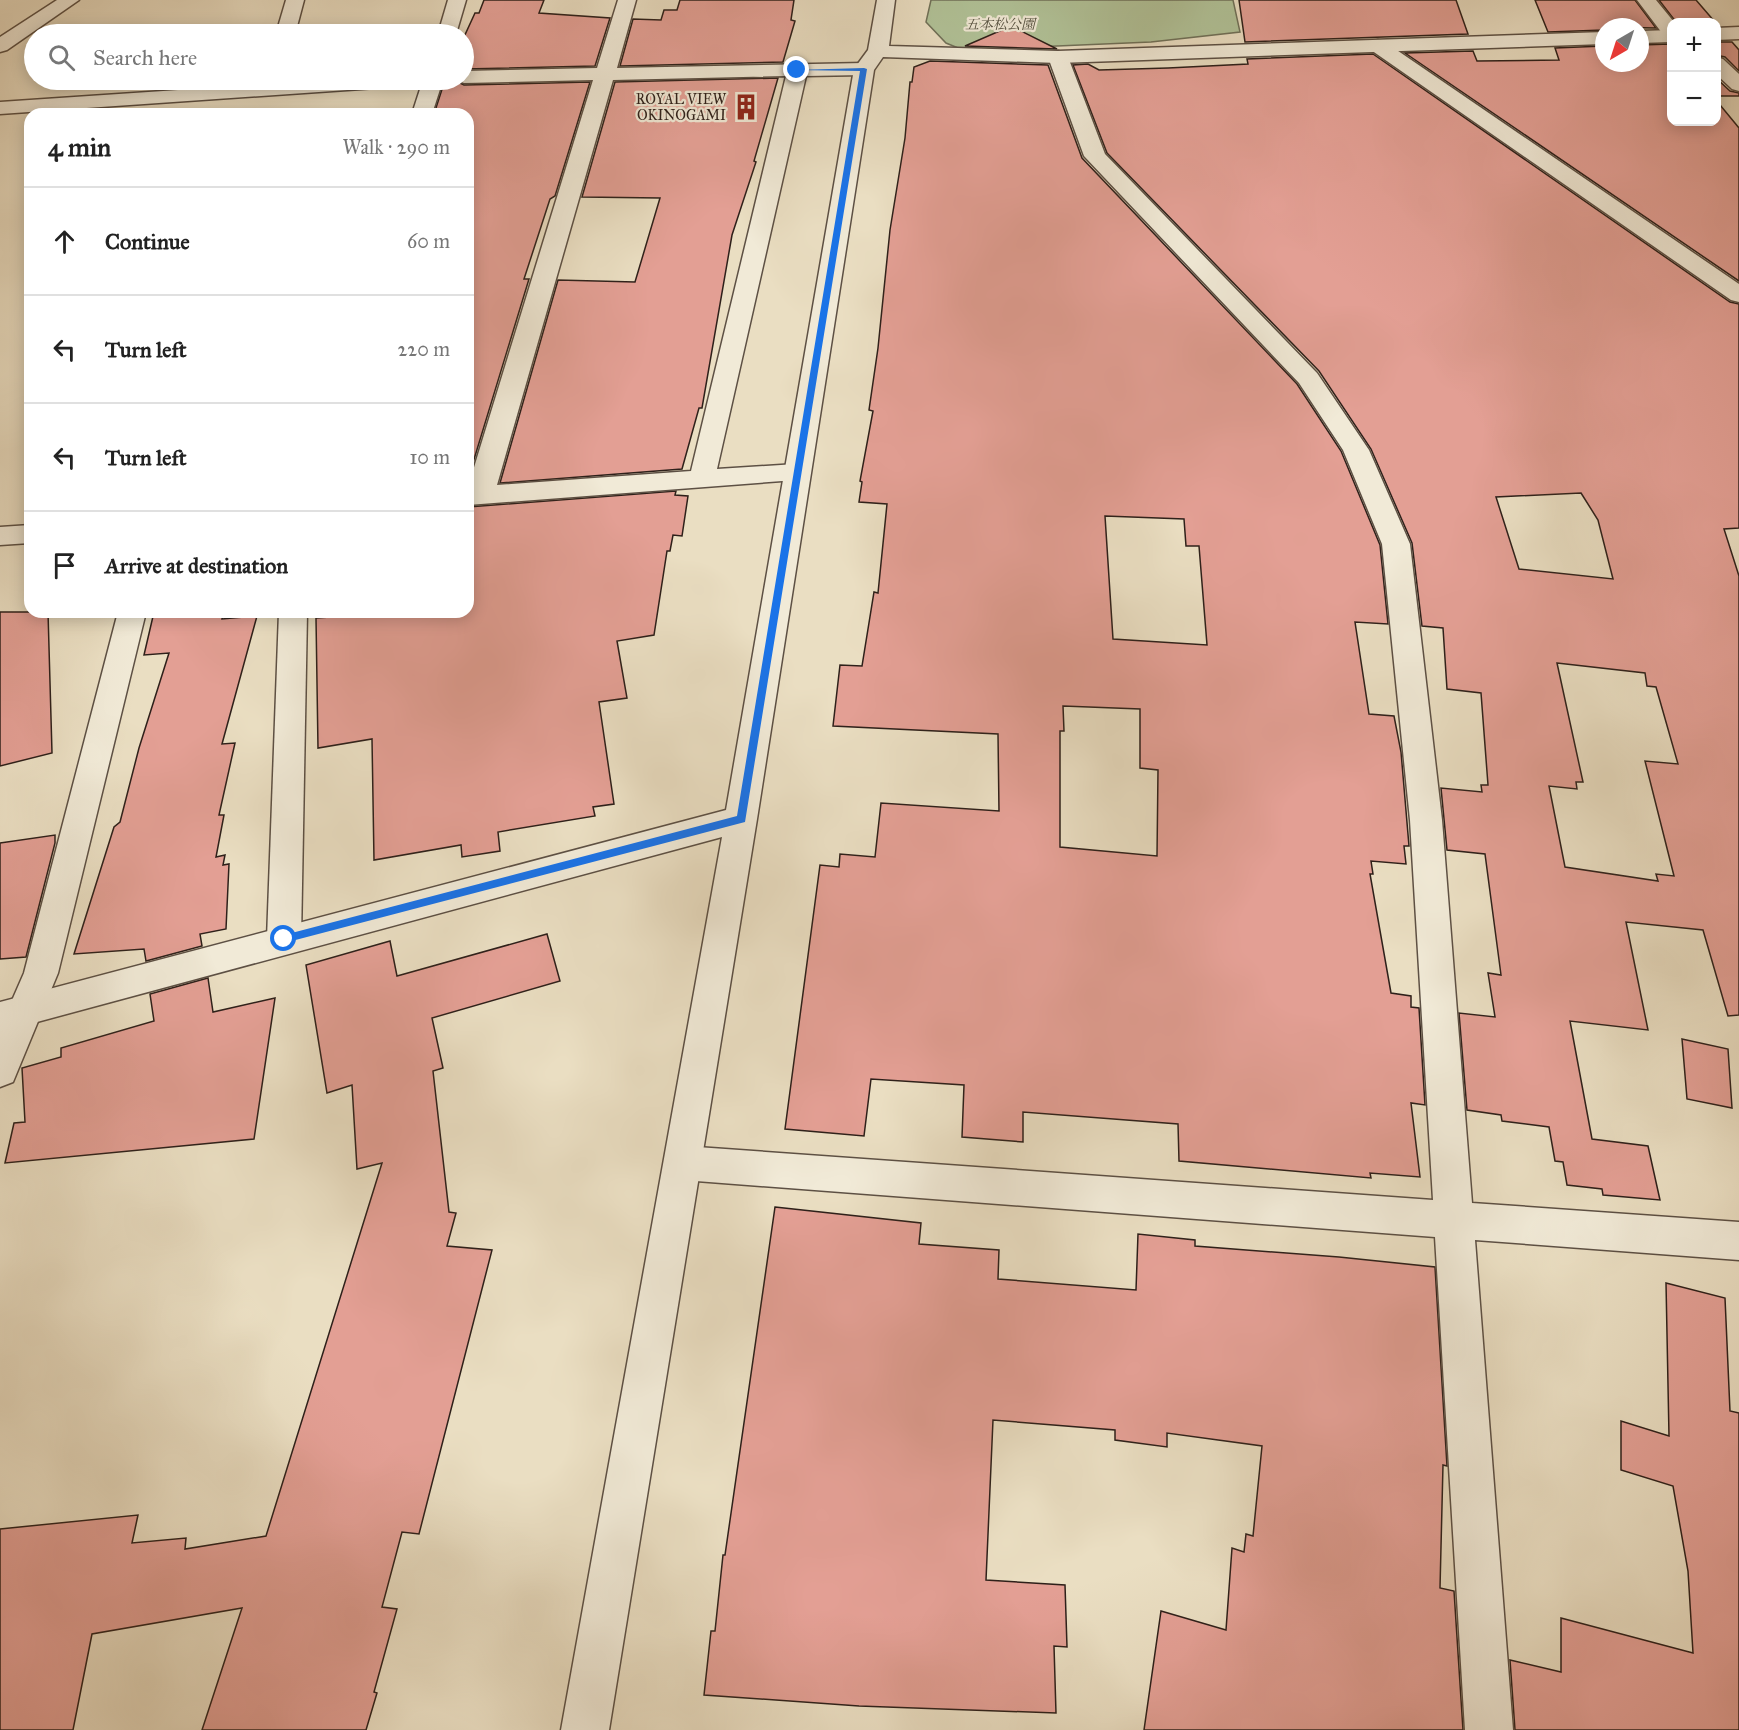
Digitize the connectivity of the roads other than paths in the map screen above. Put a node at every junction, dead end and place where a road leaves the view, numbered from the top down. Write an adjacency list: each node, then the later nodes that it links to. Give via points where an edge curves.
1 (70, 0): 7 (street)
2 (295, 0): 8 (street)
3 (457, 0): 9 (street)
4 (627, 0): 23 (street)
5 (886, 0): 20 (street)
6 (1646, 0): 10 (street)
7 (33, 24)
8 (289, 24)
9 (450, 24)
10 (1667, 29)
11 (24, 30): 17 (street)
12 (1739, 33): 13 (street)
13 (1721, 34)
14 (1667, 35): 15 (street)
15 (1649, 36)
16 (1595, 38): 18 (street)
17 (0, 46)
18 (1378, 46): 19 (street); 30 (street)
19 (1058, 57): 20 (street); 43 (street, via 1095,156 1308,378 1356,450 1396,544 1426,820)
20 (871, 60): 22 (street); 31 (street)
21 (1721, 68): 25 (street)
22 (797, 70): 23 (street); 32 (street)
23 (605, 73): 24 (street); 33 (street)
24 (474, 77)
25 (1739, 85)
26 (430, 90): 29 (street)
27 (272, 91): 28 (street)
28 (0, 108)
29 (424, 108)
30 (1739, 295)
31 (796, 472): 32 (street); 38 (street)
32 (702, 479): 33 (street)
33 (474, 495)
34 (24, 534): 35 (street)
35 (0, 536)
36 (130, 618): 40 (street, via 41,973)
37 (293, 618): 39 (street)
38 (741, 819): 39 (street); 42 (street)
39 (284, 939): 40 (street)
40 (12, 1013): 41 (street)
41 (0, 1071)
42 (683, 1163): 43 (street); 45 (street)
43 (1453, 1219): 44 (street); 46 (street)
44 (1739, 1241)
45 (585, 1730)
46 (1489, 1730)

